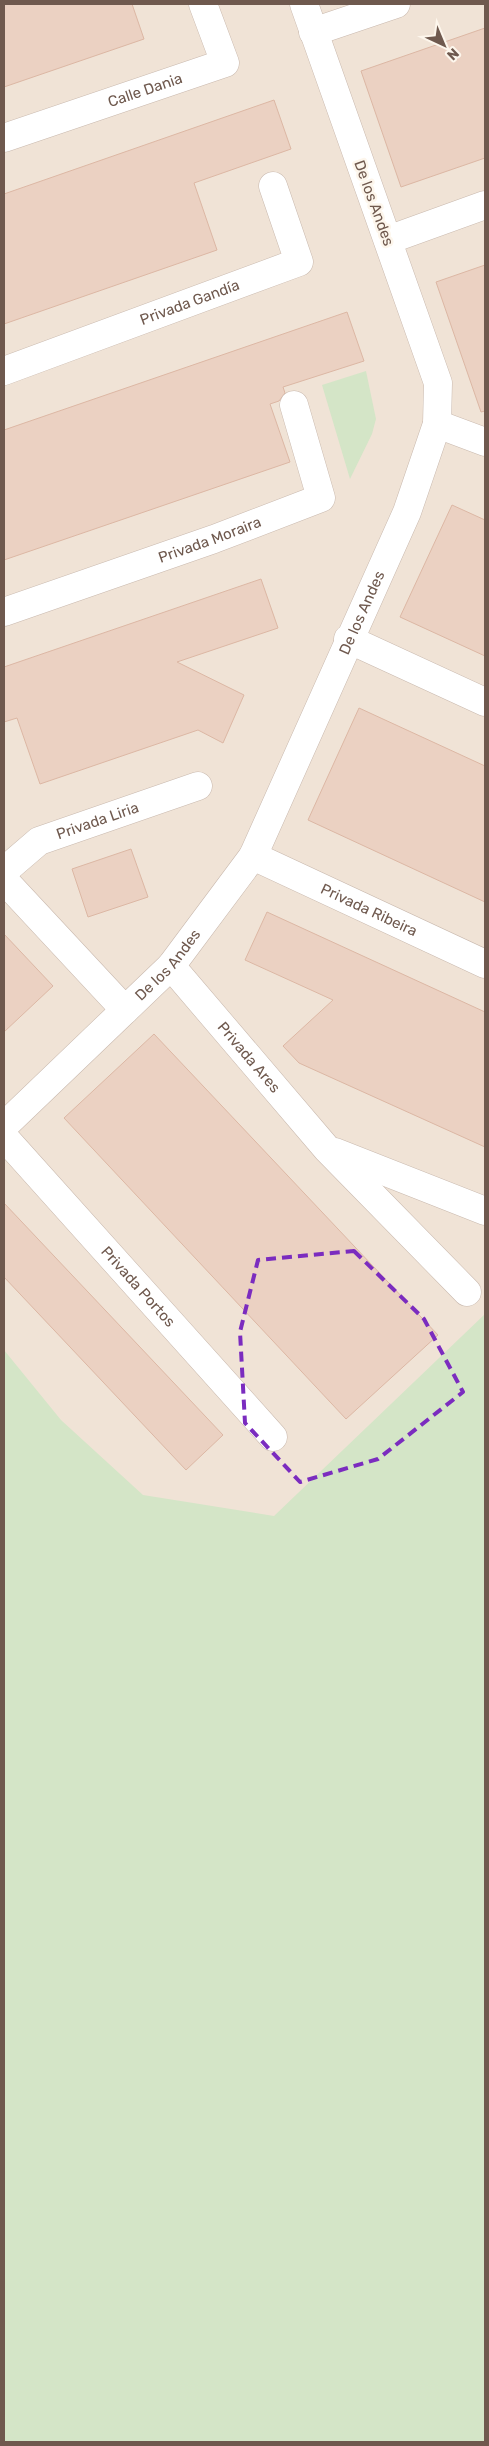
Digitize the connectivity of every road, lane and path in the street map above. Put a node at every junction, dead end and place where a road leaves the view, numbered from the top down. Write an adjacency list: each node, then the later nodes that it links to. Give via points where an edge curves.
1 (203, 4): 5 (street, Calle Dania, via 225,63)
2 (304, 4): 4 (street, De los Andes)
3 (396, 4): 4 (street)
4 (313, 32): 8 (street, De los Andes)
5 (4, 138)
6 (273, 186): 9 (street, Privada Gandía, via 299,262)
7 (485, 204): 8 (street)
8 (388, 240): 11 (street, De los Andes, via 438,383)
9 (4, 371)
10 (294, 405): 13 (street, Privada Moraira, via 321,498 214,540)
11 (437, 424): 12 (street); 14 (street, De los Andes, via 407,512)
12 (484, 440)
13 (4, 612)
14 (348, 639): 15 (street); 17 (street, De los Andes)
15 (485, 702)
16 (198, 786): 18 (street, Privada Liria, via 40,841)
17 (253, 856): 20 (street, Privada Ribeira); 21 (street, De los Andes)
18 (4, 871)
19 (4, 880): 22 (street, De los Andes)
20 (485, 964)
21 (171, 966): 22 (street, De los Andes); 25 (street, Privada Ares)
22 (125, 1010): 23 (street)
23 (4, 1126)
24 (4, 1137): 28 (street, Privada Portos)
25 (327, 1149): 26 (street, Privada Ares); 27 (street, Privada Ares)
26 (485, 1211)
27 (467, 1292)
28 (273, 1437)

